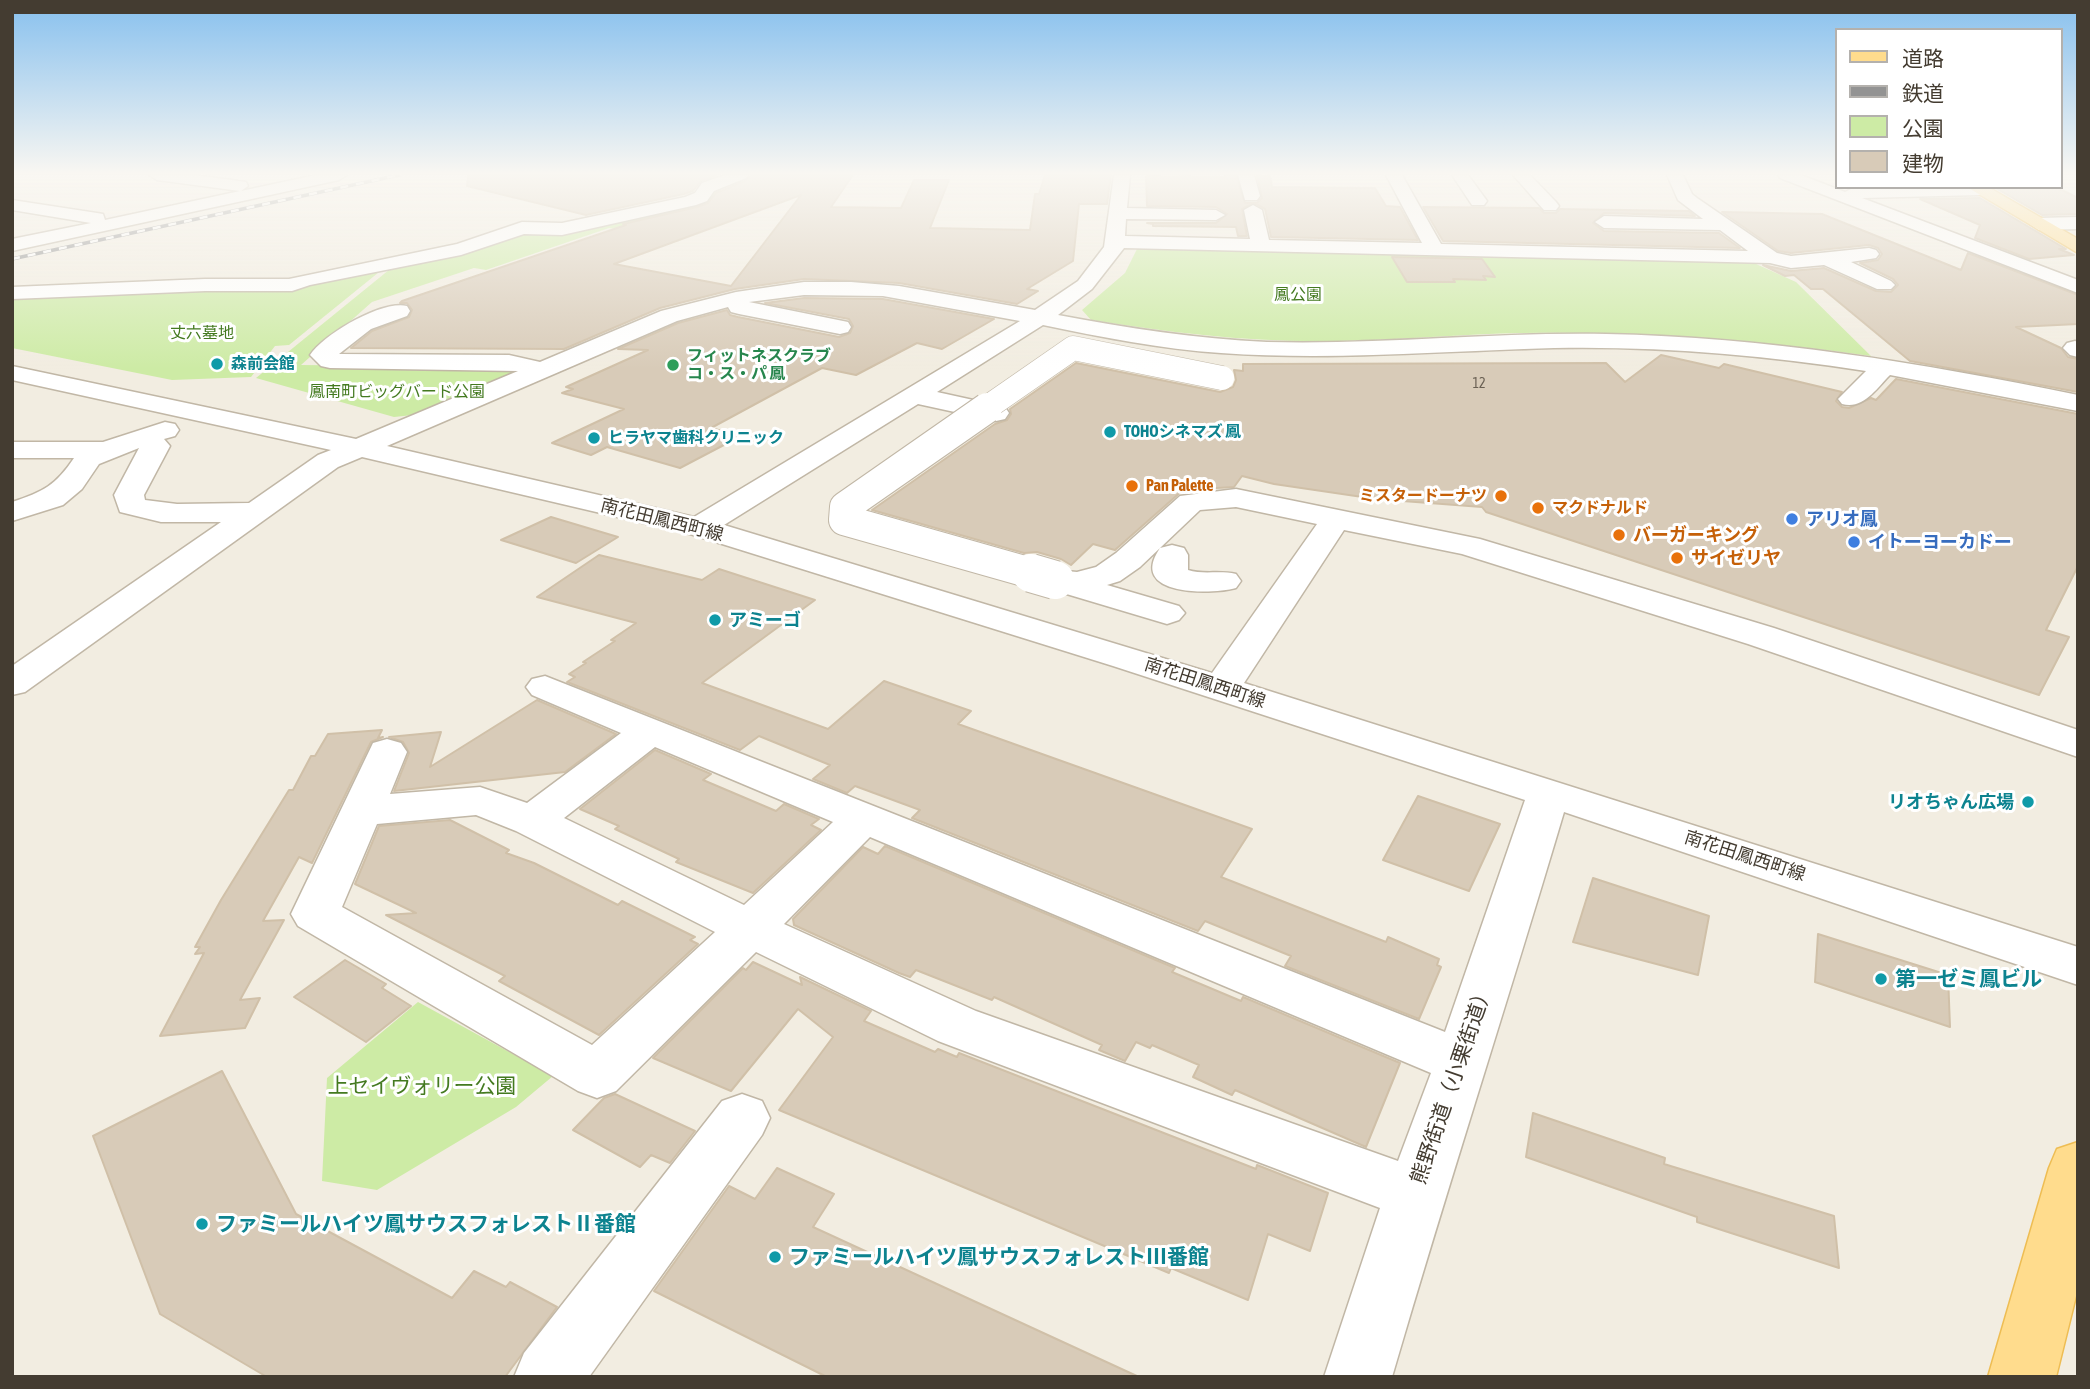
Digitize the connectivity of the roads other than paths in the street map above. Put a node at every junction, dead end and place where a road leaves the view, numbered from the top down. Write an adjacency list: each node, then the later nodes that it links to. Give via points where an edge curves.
1 (35, 240): 9 (street)
2 (488, 240): 19 (street, via 292,285)
3 (1260, 240): 10 (street)
4 (1429, 240): 11 (street)
5 (1621, 240): 12 (street)
6 (1746, 240): 14 (street)
7 (1954, 240): 17 (street)
8 (1116, 242): 10 (street); 22 (street, via 1085,285)
9 (12, 245)
10 (1261, 245): 11 (street)
11 (1435, 250): 12 (street)
12 (1634, 254): 14 (street)
13 (1869, 254): 15 (street)
14 (1770, 257): 15 (street, via 1791,262)
15 (1828, 260): 16 (street)
16 (1884, 285)
17 (2078, 288)
18 (898, 292): 20 (street, via 806,289); 20 (street, via 846,319); 22 (street)
19 (12, 293)
20 (714, 302): 27 (street, via 669,316)
21 (399, 311): 27 (street, via 363,324 323,355 330,361 509,362)
22 (1039, 317): 23 (street, via 1141,337 1280,349 1543,341); 31 (street)
23 (1685, 344): 25 (street); 26 (street)
24 (12, 356): 37 (street, via 210,396)
25 (1716, 365)
26 (1885, 366): 32 (street); 33 (street)
27 (543, 370): 37 (street)
28 (12, 373): 37 (street)
29 (1222, 378): 49 (street, bridge, via 1073,348 845,507 844,520)
30 (12, 393): 35 (street)
31 (913, 395): 34 (street); 46 (street)
32 (1851, 399)
33 (2078, 403)
34 (996, 413)
35 (170, 429): 36 (street); 37 (street)
36 (142, 439): 39 (street); 44 (street, via 156,446 129,495 131,506 145,511)
37 (349, 447): 44 (street); 46 (street, 南花田鳳西町線)
38 (12, 450): 39 (street)
39 (105, 450): 40 (street, via 89,458)
40 (72, 483): 41 (street); 43 (street, via 52,499)
41 (12, 485)
42 (1214, 510): 47 (street)
43 (12, 512)
44 (257, 512): 53 (street)
45 (1337, 517): 48 (street, via 1236,498 1191,502); 55 (street); 57 (street, via 1468,546 1761,636)
46 (699, 527): 52 (street, 南花田鳳西町線)
47 (1159, 562): 48 (street); 50 (street, via 1171,575 1192,583); 51 (street)
48 (1108, 574): 49 (street, via 1077,582)
49 (1055, 580): 51 (street)
50 (1224, 582)
51 (1167, 613): 52 (street)
52 (1126, 657): 55 (street, 南花田鳳西町線)
53 (12, 684)
54 (545, 687): 56 (street)
55 (1221, 688): 59 (street, 南花田鳳西町線)
56 (651, 730): 61 (street); 62 (street)
57 (2078, 744)
58 (387, 752): 60 (street)
59 (1549, 793): 64 (street, 南花田鳳西町線); 65 (street, 熊野街道（小栗街道）)
60 (361, 811): 62 (street, via 480,801); 63 (street, via 315,914 597,1075)
61 (865, 817): 63 (street); 65 (street)
62 (532, 821): 63 (street)
63 (749, 928): 68 (street, via 957,1026)
64 (2078, 966)
65 (1462, 1062): 68 (street, 熊野街道（小栗街道）)
66 (742, 1118): 69 (street)
67 (2078, 1168): 71 (main road)
68 (1415, 1194): 70 (street, 熊野街道（小栗街道）)
69 (548, 1377)
70 (1358, 1377)
71 (2022, 1377)

